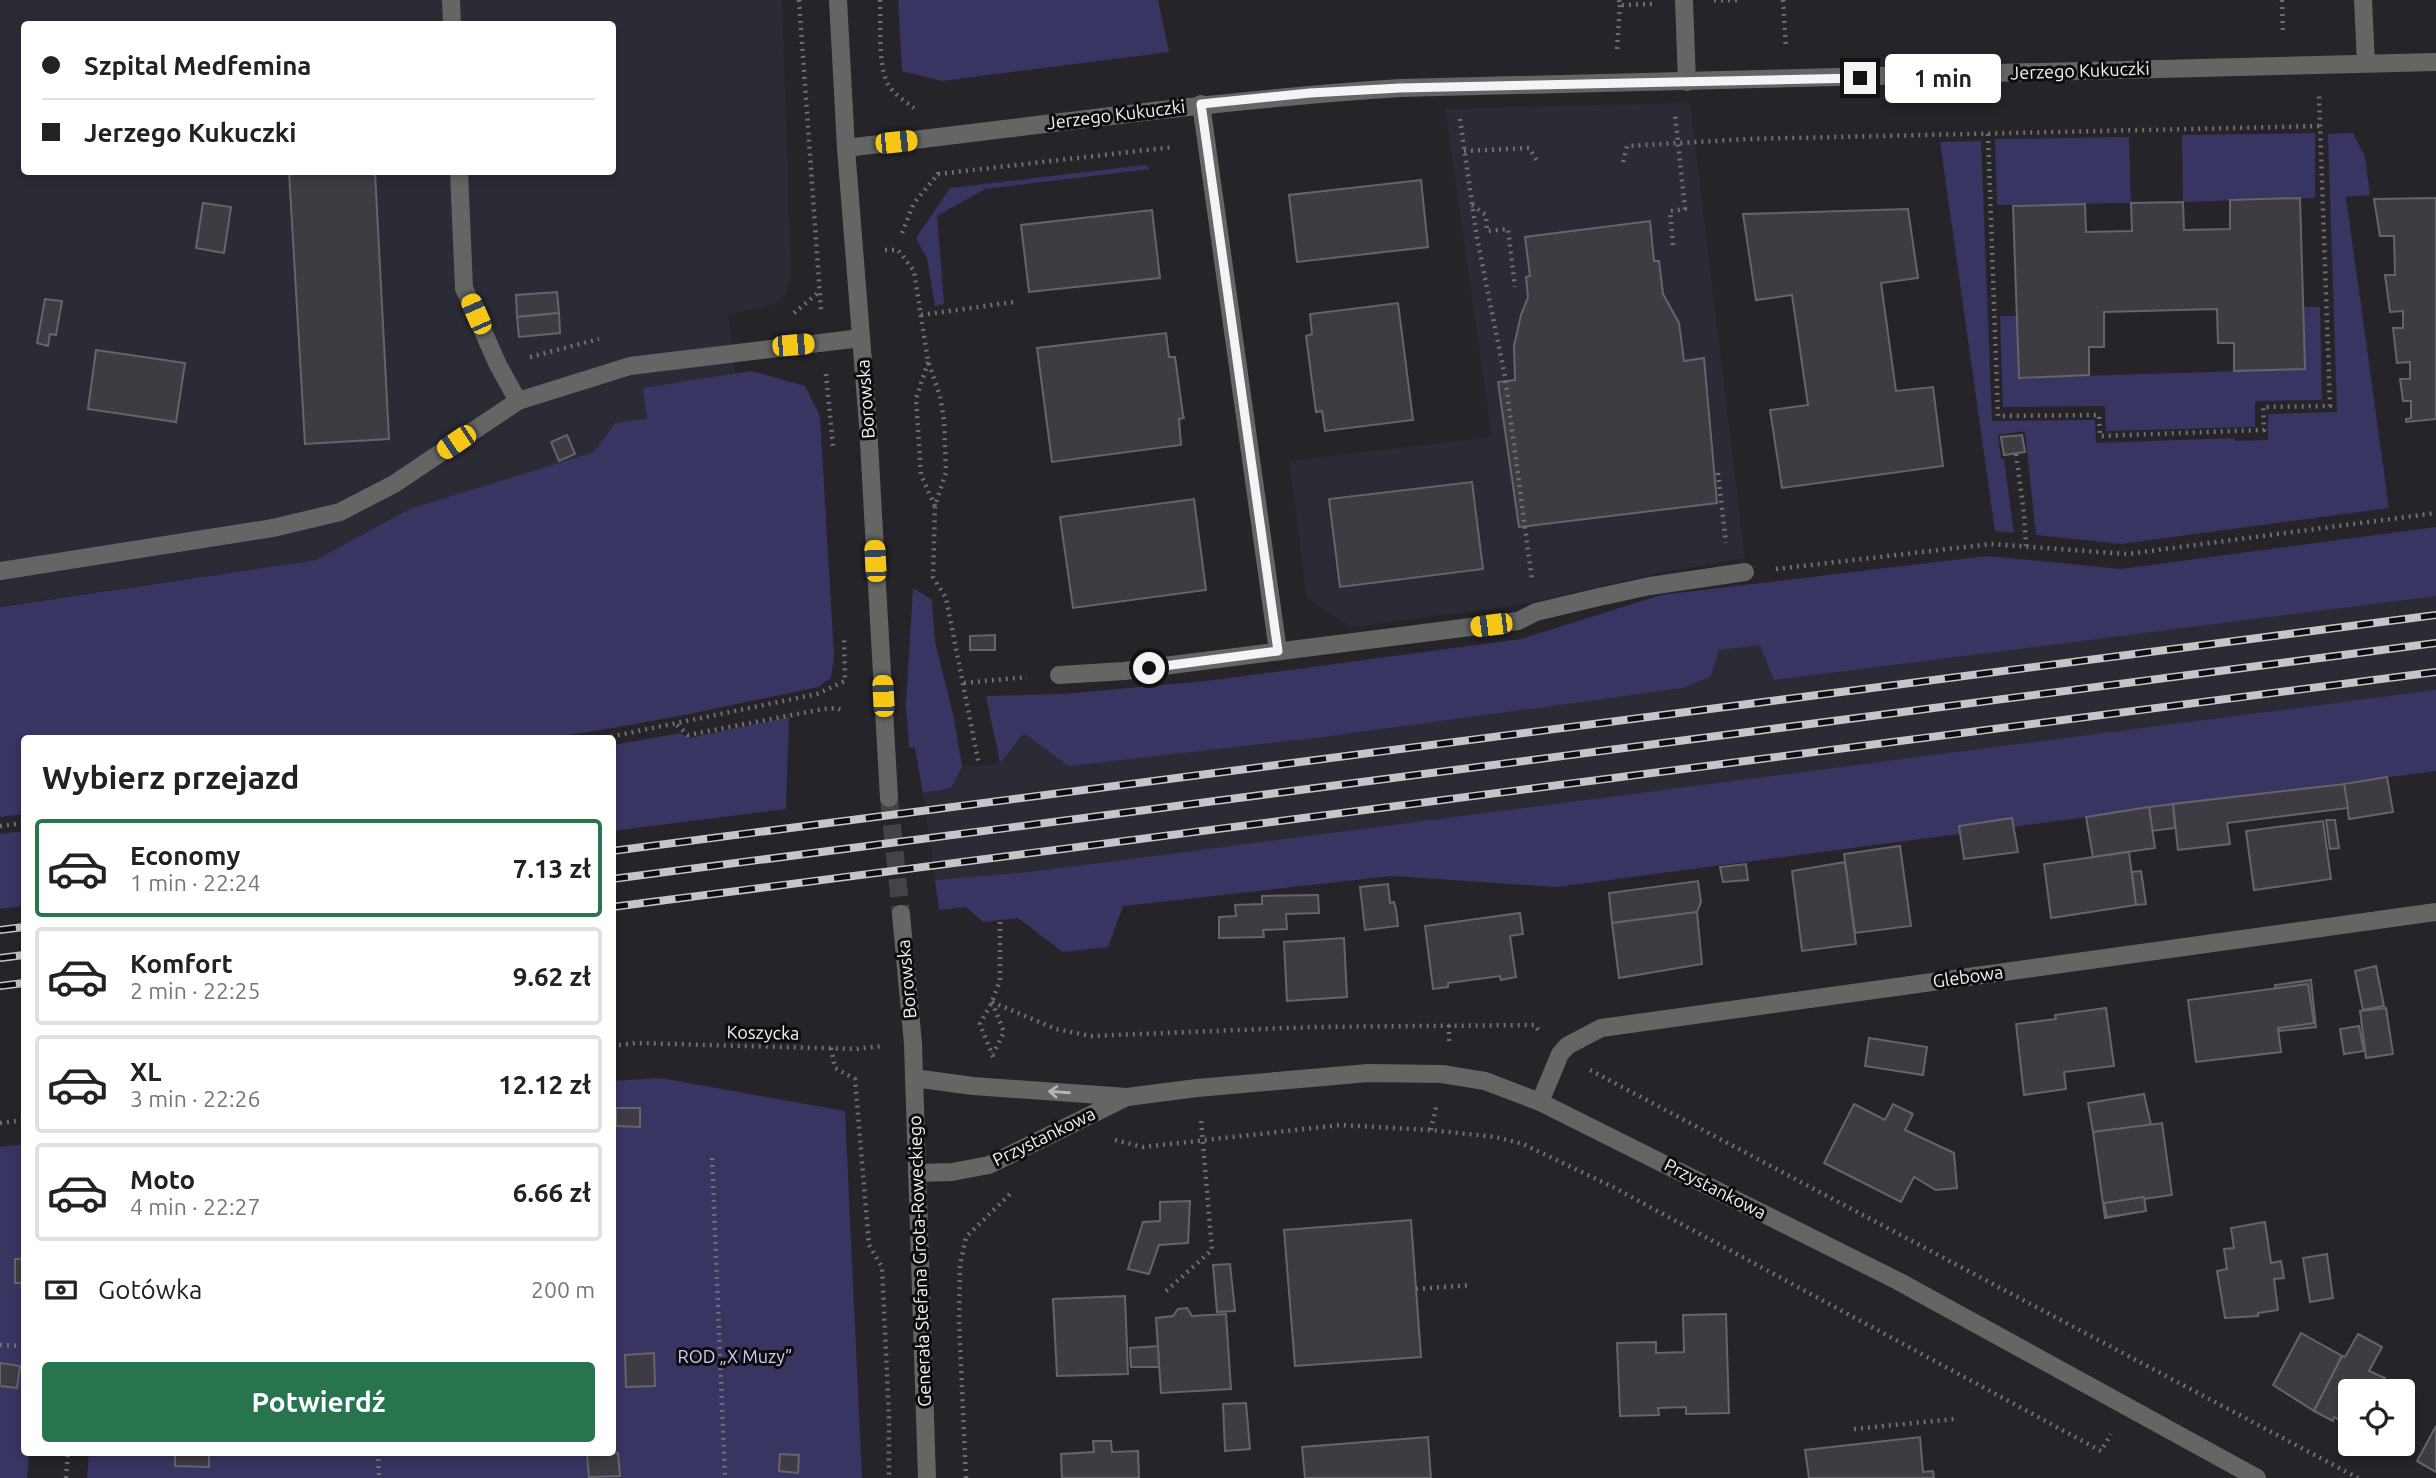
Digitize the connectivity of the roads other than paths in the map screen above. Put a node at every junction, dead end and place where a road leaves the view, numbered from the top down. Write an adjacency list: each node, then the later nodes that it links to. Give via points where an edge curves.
1 (451, 0): 5 (street)
2 (838, 0): 10 (street, Borowska)
3 (1684, 0): 8 (street)
4 (2363, 0): 6 (street)
5 (452, 21)
6 (2366, 62): 7 (street, Jerzego Kukuczki); 8 (street, Jerzego Kukuczki)
7 (2436, 62)
8 (1680, 82): 9 (street, Jerzego Kukuczki, via 1310,93)
9 (1201, 104): 10 (street, Jerzego Kukuczki); 16 (street)
10 (846, 148): 12 (street, Borowska)
11 (459, 175): 13 (street, via 464,288)
12 (861, 338): 13 (street, via 630,366); 18 (street, Borowska)
13 (518, 401): 14 (street, via 394,484 340,512 273,528)
14 (0, 571)
15 (1745, 572): 16 (street, via 1650,586 1536,612 1518,621)
16 (1278, 651): 17 (street)
17 (1059, 675)
18 (889, 798)
19 (2436, 912): 24 (street, Glebowa, via 1601,1028 1560,1054)
20 (901, 914): 21 (street, Borowska)
21 (913, 1044): 22 (street, Generała Stefana Grota-Roweckiego)
22 (914, 1078): 23 (street, Przystankowa, one-way to 22); 25 (street, Generała Stefana Grota-Roweckiego)
23 (1127, 1097): 24 (street, Przystankowa, via 1368,1073 1442,1074 1485,1081); 25 (street, Przystankowa, via 989,1164)
24 (1540, 1101): 27 (street, Przystankowa, via 1898,1281)
25 (917, 1173): 26 (street, Generała Stefana Grota-Roweckiego)
26 (927, 1478)
27 (2257, 1478)

